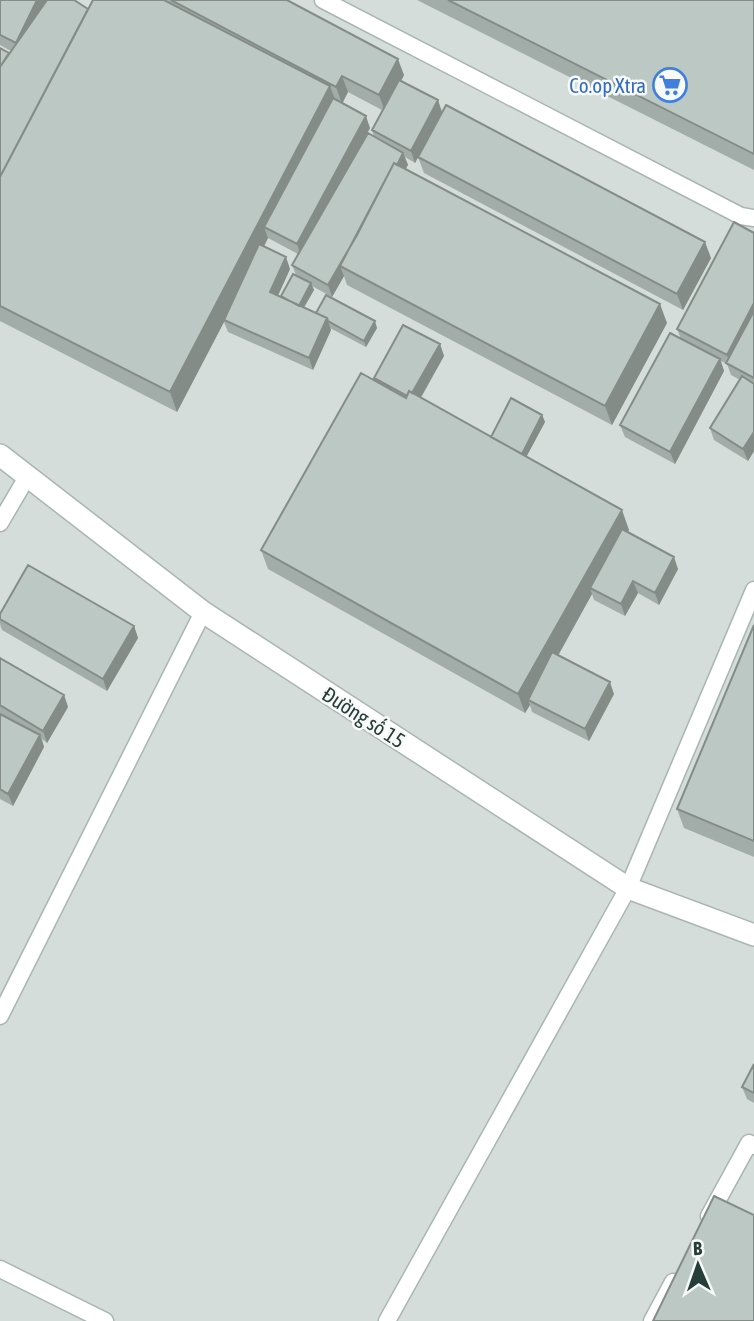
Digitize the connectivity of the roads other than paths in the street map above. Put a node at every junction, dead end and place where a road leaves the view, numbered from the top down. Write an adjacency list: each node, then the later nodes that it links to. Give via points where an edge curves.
1 (323, 0): 2 (lane, via 741,216)
2 (754, 218)
3 (0, 455): 4 (street, Đường số 15)
4 (27, 477): 5 (lane); 7 (street, Đường số 15)
5 (0, 523)
6 (754, 590): 8 (lane)
7 (203, 612): 8 (street, Đường số 15); 10 (lane)
8 (628, 888): 9 (street, Đường số 15); 16 (lane)
9 (754, 935)
10 (0, 1016)
11 (754, 1146): 12 (lane, via 749,1143)
12 (704, 1226)
13 (684, 1262): 17 (lane)
14 (0, 1269): 15 (lane)
15 (106, 1321)
16 (387, 1321)
17 (652, 1321)

